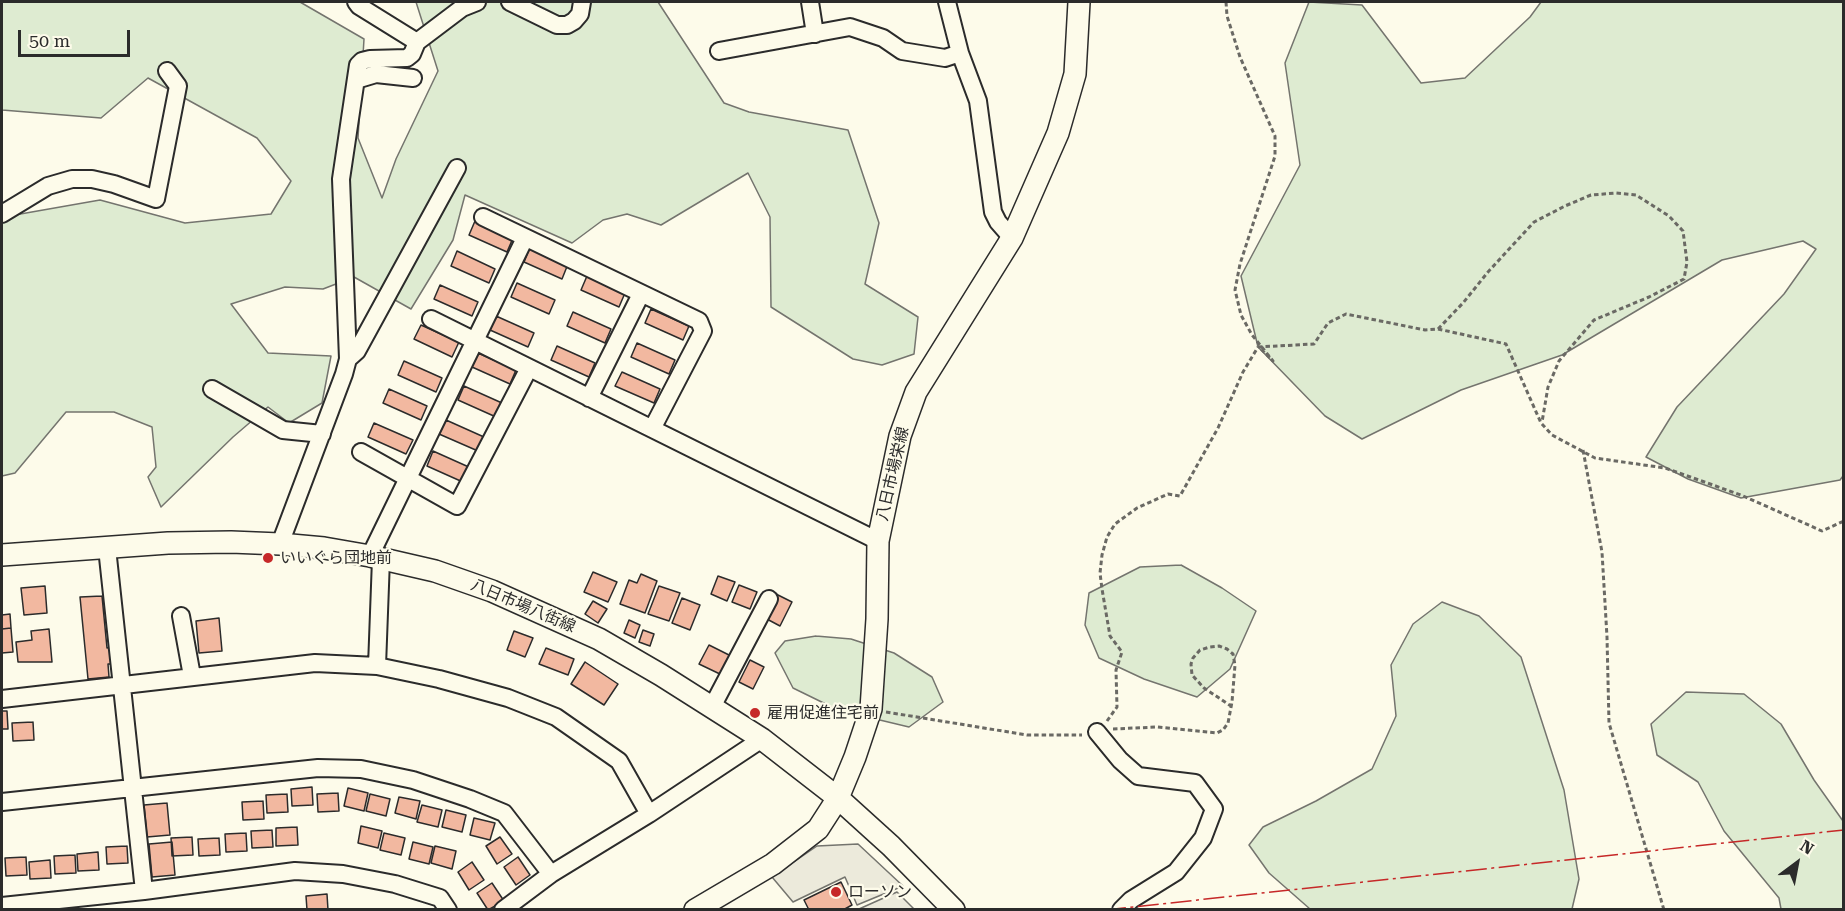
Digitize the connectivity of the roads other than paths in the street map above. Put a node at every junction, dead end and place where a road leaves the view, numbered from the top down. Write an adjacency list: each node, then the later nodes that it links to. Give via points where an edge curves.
1 (356, 2): 9 (street)
2 (477, 2): 9 (street, via 462,8)
3 (510, 2): 4 (street, via 557,26 574,21)
4 (582, 2)
5 (810, 2): 8 (street)
6 (946, 2): 11 (street)
7 (1079, 2): 19 (main road, 八日市場栄線, via 1075,74 1070,93 1058,133)
8 (815, 34): 10 (street); 11 (street, via 850,27 883,38 902,51 945,58)
9 (417, 42): 14 (street, via 406,58 362,61)
10 (719, 51)
11 (960, 53): 19 (street, via 983,122 993,212)
12 (167, 71): 16 (street, via 178,86 156,199 114,184 72,179 48,186)
13 (413, 78): 14 (street, via 376,74)
14 (356, 80): 23 (street, via 341,179)
15 (457, 168): 23 (street, via 357,351)
16 (2, 214)
17 (483, 217): 18 (street)
18 (525, 238): 20 (street); 22 (street)
19 (1012, 238): 31 (main road, 八日市場栄線, via 916,392 900,436)
20 (641, 294): 26 (street); 27 (street, via 699,321 703,331)
21 (431, 319): 22 (street)
22 (474, 341): 24 (street); 30 (street)
23 (348, 359): 28 (street)
24 (529, 368): 26 (street); 30 (street, via 457,506)
25 (212, 389): 28 (street, via 283,430)
26 (589, 398): 27 (street)
27 (652, 429): 31 (street)
28 (322, 434): 32 (street)
29 (361, 452): 30 (street)
30 (409, 479): 35 (street)
31 (878, 541): 46 (main road, 八日市場栄線, via 871,709)
32 (280, 544): 33 (main road, 八日市場八街線, via 220,542); 35 (main road, 八日市場八街線)
33 (107, 548): 34 (main road, 八日市場八街線); 40 (street)
34 (2, 555)
35 (376, 557): 38 (street); 42 (main road, 八日市場八街線, via 435,571 542,611 599,639)
36 (769, 599): 42 (street)
37 (181, 616): 39 (street)
38 (377, 666): 39 (street, via 315,663); 48 (street, via 508,698 556,717 619,761)
39 (192, 676): 40 (street)
40 (123, 686): 41 (street); 45 (street)
41 (2, 699)
42 (712, 707): 44 (main road, 八日市場八街線)
43 (1098, 730): 57 (street, via 1120,760 1138,776 1195,783 1214,809 1203,838 1176,872)
44 (762, 739): 46 (main road, 八日市場八街線); 48 (street)
45 (134, 786): 47 (street); 49 (street, via 318,768 361,769 403,778 504,813); 50 (street)
46 (838, 798): 53 (main road, 八日市場栄線, via 818,829 774,864); 56 (main road, 八日市場八街線)
47 (2, 802)
48 (649, 814): 49 (street)
49 (551, 874): 55 (street)
50 (144, 891): 52 (street); 54 (street, via 295,871 343,873 440,898)
51 (2, 906): 52 (street)
52 (37, 906)
53 (705, 907)
54 (448, 909)
55 (503, 909)
56 (954, 909)
57 (1120, 909)

